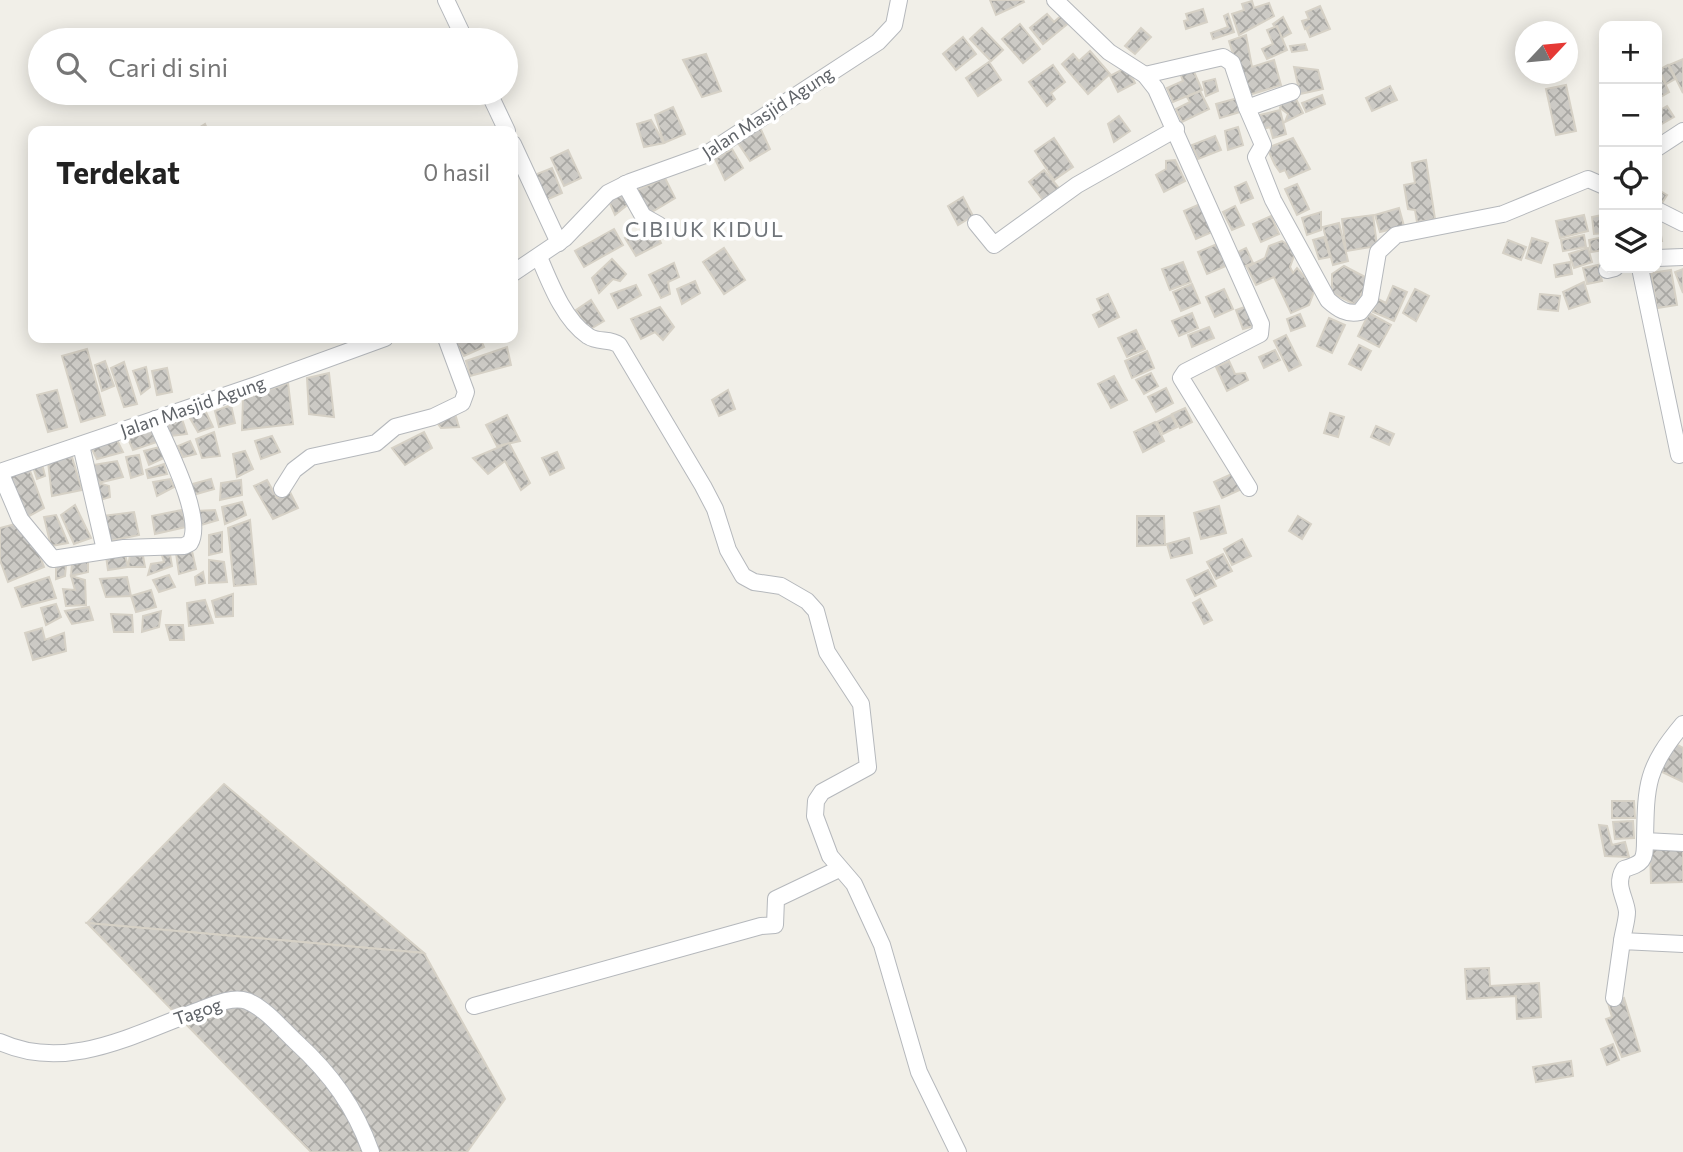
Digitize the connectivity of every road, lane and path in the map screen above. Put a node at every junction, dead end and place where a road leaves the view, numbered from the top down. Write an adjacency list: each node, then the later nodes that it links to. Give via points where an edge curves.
1 (446, 0): 4 (street)
2 (899, 0): 14 (street, Jalan Masjid Agung, via 894,25 878,42 714,150 675,169)
3 (1055, 0): 5 (street, via 1109,52)
4 (459, 28)
5 (1145, 75): 8 (street, via 1223,57 1232,63); 10 (street)
6 (1292, 92): 8 (street)
7 (495, 105): 9 (street)
8 (1247, 108): 15 (street, via 1263,145 1256,157 1273,200 1328,300 1354,314 1370,299 1378,252 1396,235 1503,214 1588,179)
9 (505, 126)
10 (1176, 129): 17 (street, via 1077,185 994,245); 32 (street, via 1263,329 1181,378)
11 (1683, 131): 12 (street)
12 (1659, 147)
13 (518, 155): 20 (street)
14 (625, 184): 19 (street, via 643,216); 20 (street, Jalan Masjid Agung, via 601,199)
15 (1599, 184)
16 (1662, 212): 18 (street)
17 (976, 223)
18 (1683, 223)
19 (660, 225)
20 (559, 243): 21 (street, Jalan Masjid Agung)
21 (538, 257): 24 (street, Jalan Masjid Agung); 38 (street, via 574,322 594,339 619,345 703,486 728,551 743,576 782,586 812,606 827,652 858,696 868,767 822,792 814,807 818,828)
22 (1683, 257): 23 (street)
23 (1662, 258)
24 (518, 270)
25 (1641, 273): 30 (street)
26 (371, 343): 28 (street, Jalan Masjid Agung)
27 (448, 343): 33 (street, via 466,392 462,402 433,417 395,427 376,443 311,457 294,470)
28 (155, 419): 29 (street, Jalan Masjid Agung); 34 (street, via 190,508 192,539 184,546)
29 (81, 445): 31 (street, Jalan Masjid Agung); 34 (street)
30 (1679, 455)
31 (0, 472): 34 (street, via 20,519 53,559)
32 (1249, 488)
33 (282, 489)
34 (105, 550)
35 (1683, 724): 36 (street, via 1655,760 1648,778)
36 (1645, 841): 37 (street); 39 (street, via 1645,859 1621,875 1621,900 1627,911)
37 (1683, 843)
38 (839, 869): 42 (street, via 776,899 775,925); 45 (street, via 854,884 887,957 919,1072)
39 (1622, 940): 40 (street); 41 (street)
40 (1683, 944)
41 (1614, 998)
42 (474, 1006)
43 (0, 1041): 44 (street, Tagog, via 33,1054 88,1051 220,1003 247,1002 328,1073 353,1109)
44 (371, 1152)
45 (958, 1152)

